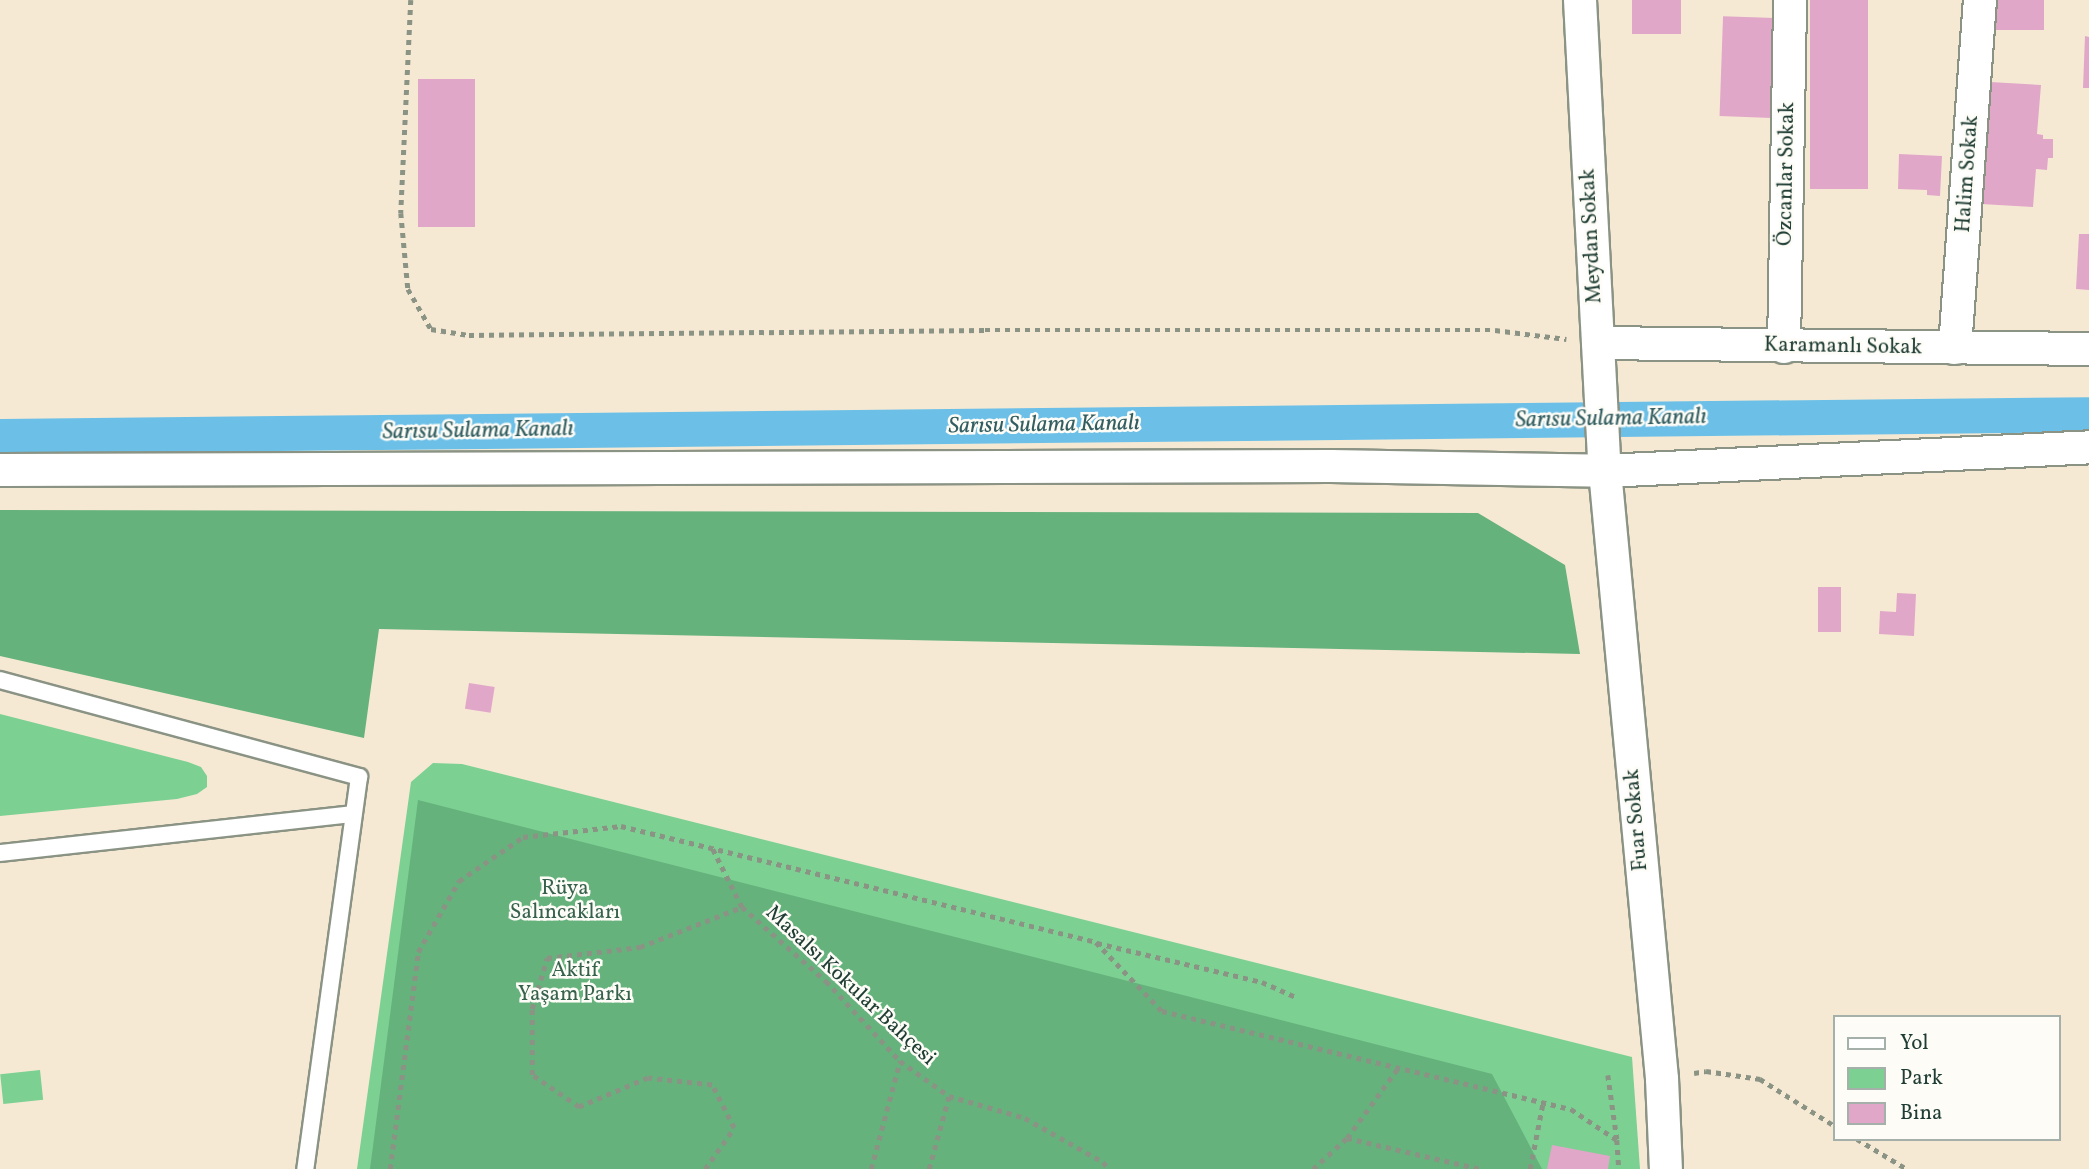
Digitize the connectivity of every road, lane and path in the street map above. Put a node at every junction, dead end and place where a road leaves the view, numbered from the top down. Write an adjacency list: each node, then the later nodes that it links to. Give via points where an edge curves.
1 (411, 0): 8 (path, via 401,213 408,289 431,329 470,335 1495,330)
2 (1580, 0): 8 (street, Meydan Sokak)
3 (1790, 0): 5 (street, Özcanlar Sokak)
4 (1980, 0): 6 (street, Halim Sokak)
5 (1784, 347): 6 (street, Karamanlı Sokak); 8 (street, Karamanlı Sokak)
6 (1955, 348): 7 (street, Karamanlı Sokak)
7 (2089, 349)
8 (1598, 353): 10 (street, Meydan Sokak)
9 (2089, 447): 10 (street)
10 (1604, 461): 11 (street); 22 (street, Fuar Sokak)
11 (0, 470)
12 (0, 680): 13 (lane, via 359,777)
13 (353, 814): 15 (lane); 29 (lane)
14 (713, 849): 16 (path, Masalsı Kokular Bahçesi); 17 (path); 30 (path, via 621,826 523,837 459,881 418,952)
15 (0, 853)
16 (742, 907): 19 (path, Masalsı Kokular Bahçesi, via 826,981); 31 (path, via 640,947 547,958 532,1009 532,1075 579,1107 648,1078 712,1086 734,1128)
17 (1096, 942): 18 (path, via 1262,982); 20 (path, via 1162,1011)
18 (1296, 997)
19 (901, 1061): 23 (path, Masalsı Kokular Bahçesi); 32 (path)
20 (1398, 1068): 24 (path); 26 (path)
21 (1608, 1074): 27 (path)
22 (1662, 1079): 25 (path, via 1706,1071 1760,1079); 39 (street, Fuar Sokak)
23 (949, 1096): 33 (path); 34 (path, Masalsı Kokular Bahçesi, via 1025,1118)
24 (1543, 1102): 27 (path, via 1571,1109); 37 (path)
25 (1834, 1125)
26 (1347, 1138): 35 (path); 36 (path)
27 (1617, 1140): 38 (path)
28 (1860, 1141): 40 (path)
29 (305, 1169)
30 (390, 1169)
31 (705, 1169)
32 (871, 1169)
33 (929, 1169)
34 (1109, 1169)
35 (1313, 1169)
36 (1480, 1169)
37 (1530, 1169)
38 (1619, 1169)
39 (1666, 1169)
40 (1907, 1169)

